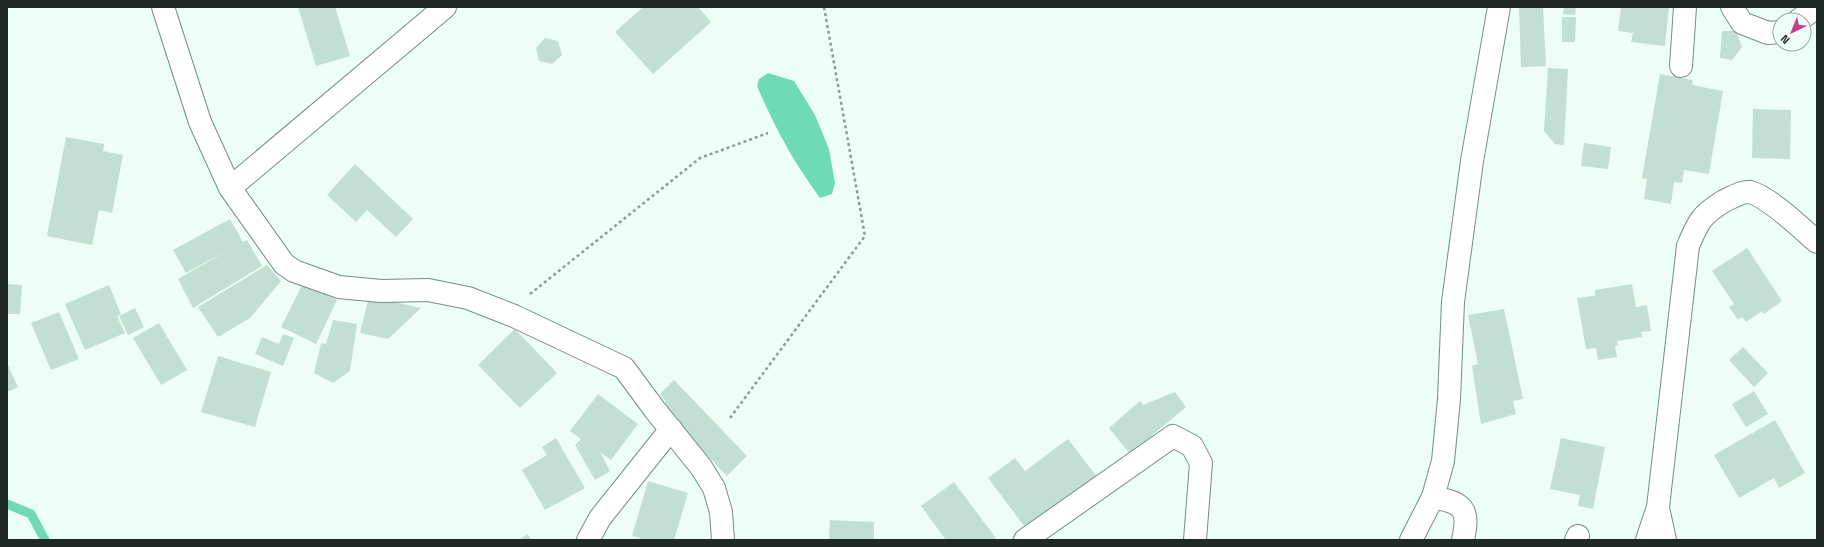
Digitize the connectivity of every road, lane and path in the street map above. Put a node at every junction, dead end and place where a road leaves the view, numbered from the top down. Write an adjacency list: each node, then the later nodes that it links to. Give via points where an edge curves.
1 (164, 7): 10 (street, via 200,122)
2 (445, 7): 10 (street)
3 (824, 7): 13 (path, via 865,236)
4 (1499, 7): 15 (street, via 1472,161 1453,302 1449,399 1443,453)
5 (1685, 7): 8 (street)
6 (1732, 7): 7 (street, via 1742,23)
7 (1772, 33)
8 (1681, 66)
9 (768, 133): 12 (path, via 700,158)
10 (230, 188): 12 (street, via 284,264 294,271 339,287 381,291 428,290 468,298)
11 (1817, 242): 16 (street, via 1764,198 1748,192 1733,196 1708,211 1697,223 1688,246)
12 (506, 313): 14 (street, via 624,368)
13 (730, 418)
14 (671, 429): 17 (street, via 600,518); 18 (street, via 701,466 714,488 721,512)
15 (1433, 496): 21 (street); 22 (street, via 1454,501 1463,508)
16 (1658, 506): 23 (street); 24 (street)
17 (588, 540)
18 (723, 540)
19 (1025, 540): 20 (street, via 1173,436 1192,446 1202,463)
20 (1195, 540)
21 (1411, 540)
22 (1463, 540)
23 (1647, 540)
24 (1665, 540)

